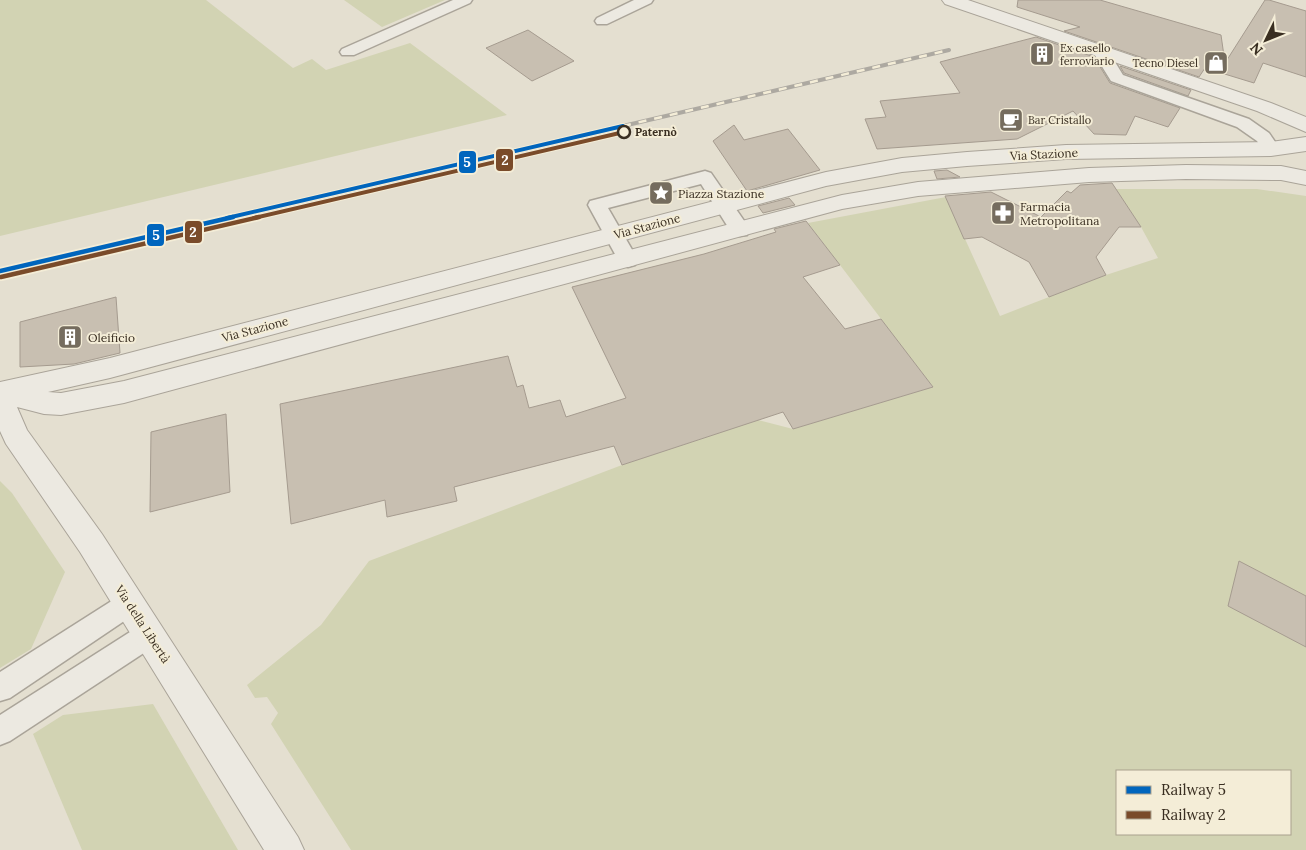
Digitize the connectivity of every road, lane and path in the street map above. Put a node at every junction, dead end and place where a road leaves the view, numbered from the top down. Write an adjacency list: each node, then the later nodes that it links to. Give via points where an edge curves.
1 (465, 0): 6 (lane)
2 (646, 0): 5 (lane)
3 (951, 0): 7 (street)
4 (959, 0): 10 (street)
5 (602, 21)
6 (348, 52)
7 (1101, 52): 8 (street); 9 (lane, via 1117,78)
8 (1264, 107): 9 (lane, via 1251,110); 11 (street)
9 (1205, 108): 13 (lane, via 1251,128)
10 (1306, 109)
11 (1306, 126)
12 (1306, 144): 13 (street, Via Stazione)
13 (1271, 149): 15 (street, Via Stazione, via 1066,152 902,165 826,178)
14 (1306, 178): 16 (street, Via Stazione, via 1281,173 1186,172 981,183 918,189 842,202)
15 (724, 206): 16 (lane); 17 (street, Via Stazione); 17 (lane, via 705,177 597,205)
16 (740, 230): 18 (street, Via Stazione)
17 (614, 234): 18 (lane); 19 (street, Via Stazione, via 110,368)
18 (628, 260): 19 (street, Via Stazione, via 124,392 61,404)
19 (0, 393)
20 (0, 400): 21 (street, Via della Libertà, via 16,436)
21 (130, 603): 22 (street, Via della Libertà); 23 (lane)
22 (150, 634): 24 (lane); 25 (street, Via della Libertà)
23 (0, 688)
24 (0, 731)
25 (285, 850)

